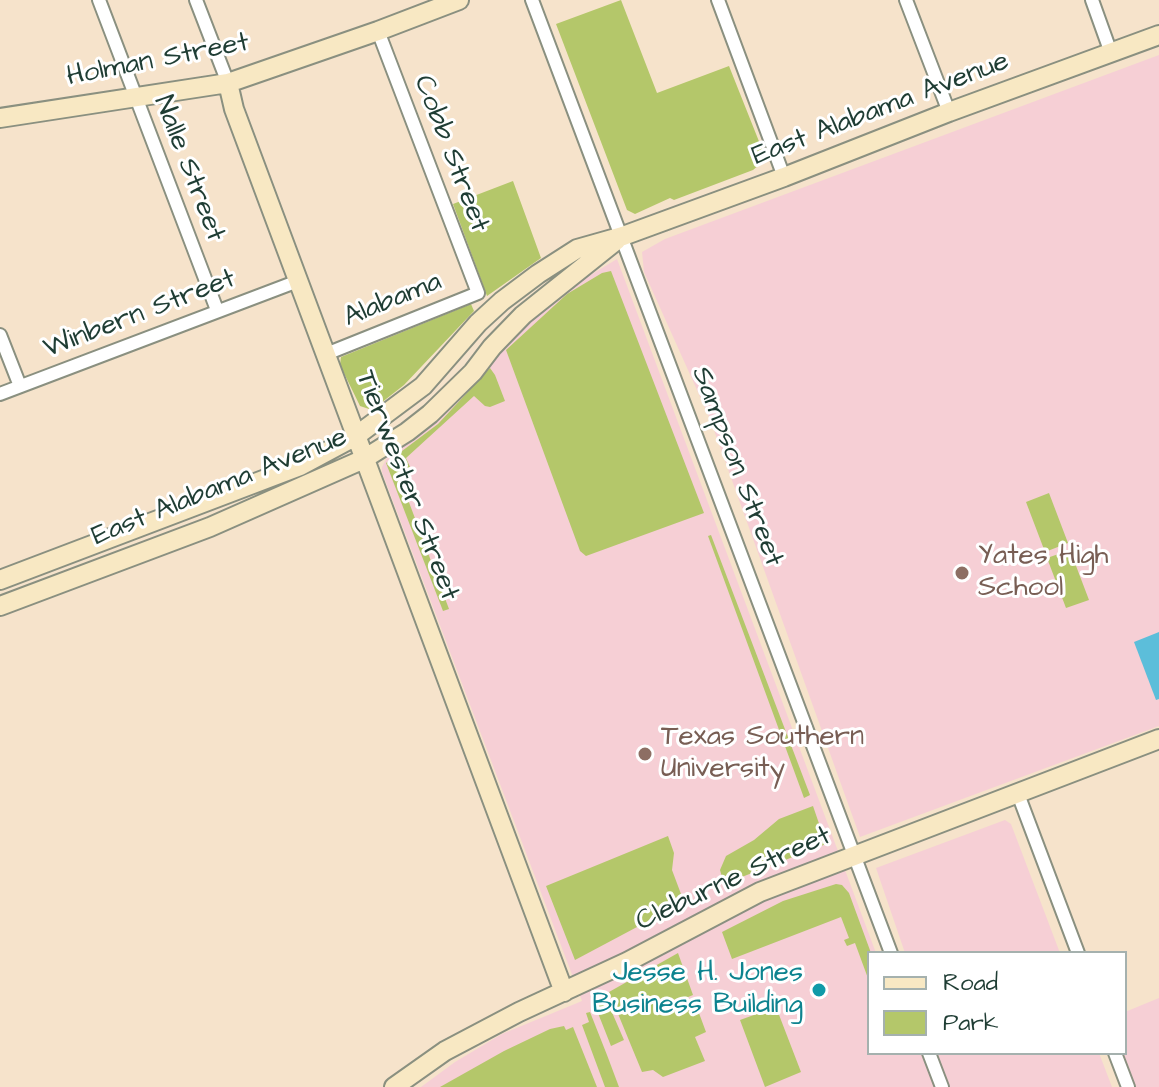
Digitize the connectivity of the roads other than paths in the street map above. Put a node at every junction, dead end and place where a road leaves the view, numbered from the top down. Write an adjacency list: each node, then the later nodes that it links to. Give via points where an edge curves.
1 (99, 0): 12 (street, Nalle Street)
2 (196, 0): 11 (street, Tierwester Street)
3 (459, 0): 8 (street, Holman Street)
4 (532, 0): 16 (street, Sampson Street)
5 (718, 0): 15 (street)
6 (906, 0): 13 (street)
7 (1092, 0): 10 (street)
8 (378, 31): 11 (street, Holman Street); 18 (street, Cobb Street)
9 (1159, 35): 10 (street, East Alabama Avenue)
10 (1111, 53): 13 (street, East Alabama Avenue)
11 (228, 83): 12 (street, Holman Street); 17 (street, Tierwester Street)
12 (134, 97): 14 (street, Holman Street); 19 (street, Nalle Street)
13 (949, 112): 15 (street, East Alabama Avenue)
14 (0, 118)
15 (784, 177): 16 (street, East Alabama Avenue)
16 (623, 236): 24 (street, East Alabama Avenue, via 577,249 538,274 478,323 423,386); 25 (street, East Alabama Avenue, via 523,315 430,414); 30 (street, Sampson Street)
17 (298, 281): 19 (street, Winbern Street); 21 (street, Tierwester Street)
18 (478, 293): 21 (street, Alabama)
19 (217, 310): 22 (street, Winbern Street)
20 (0, 335): 22 (street)
21 (326, 354): 24 (street, Tierwester Street)
22 (20, 386): 23 (street, Winbern Street)
23 (0, 394)
24 (356, 436): 25 (street, Tierwester Street); 26 (street, East Alabama Avenue, via 300,466)
25 (364, 459): 27 (street, East Alabama Avenue, via 210,527); 33 (street, Tierwester Street)
26 (0, 580)
27 (0, 606)
28 (1159, 739): 29 (street, Cleburne Street)
29 (1018, 794): 30 (street, Cleburne Street); 32 (street)
30 (854, 855): 31 (street, Sampson Street); 33 (street, Cleburne Street, via 760,892)
31 (890, 951)
32 (1077, 951)
33 (564, 992): 36 (street, Cleburne Street, via 445,1051)
34 (930, 1055): 37 (street)
35 (1116, 1055): 38 (street)
36 (394, 1087)
37 (942, 1087)
38 (1128, 1087)

